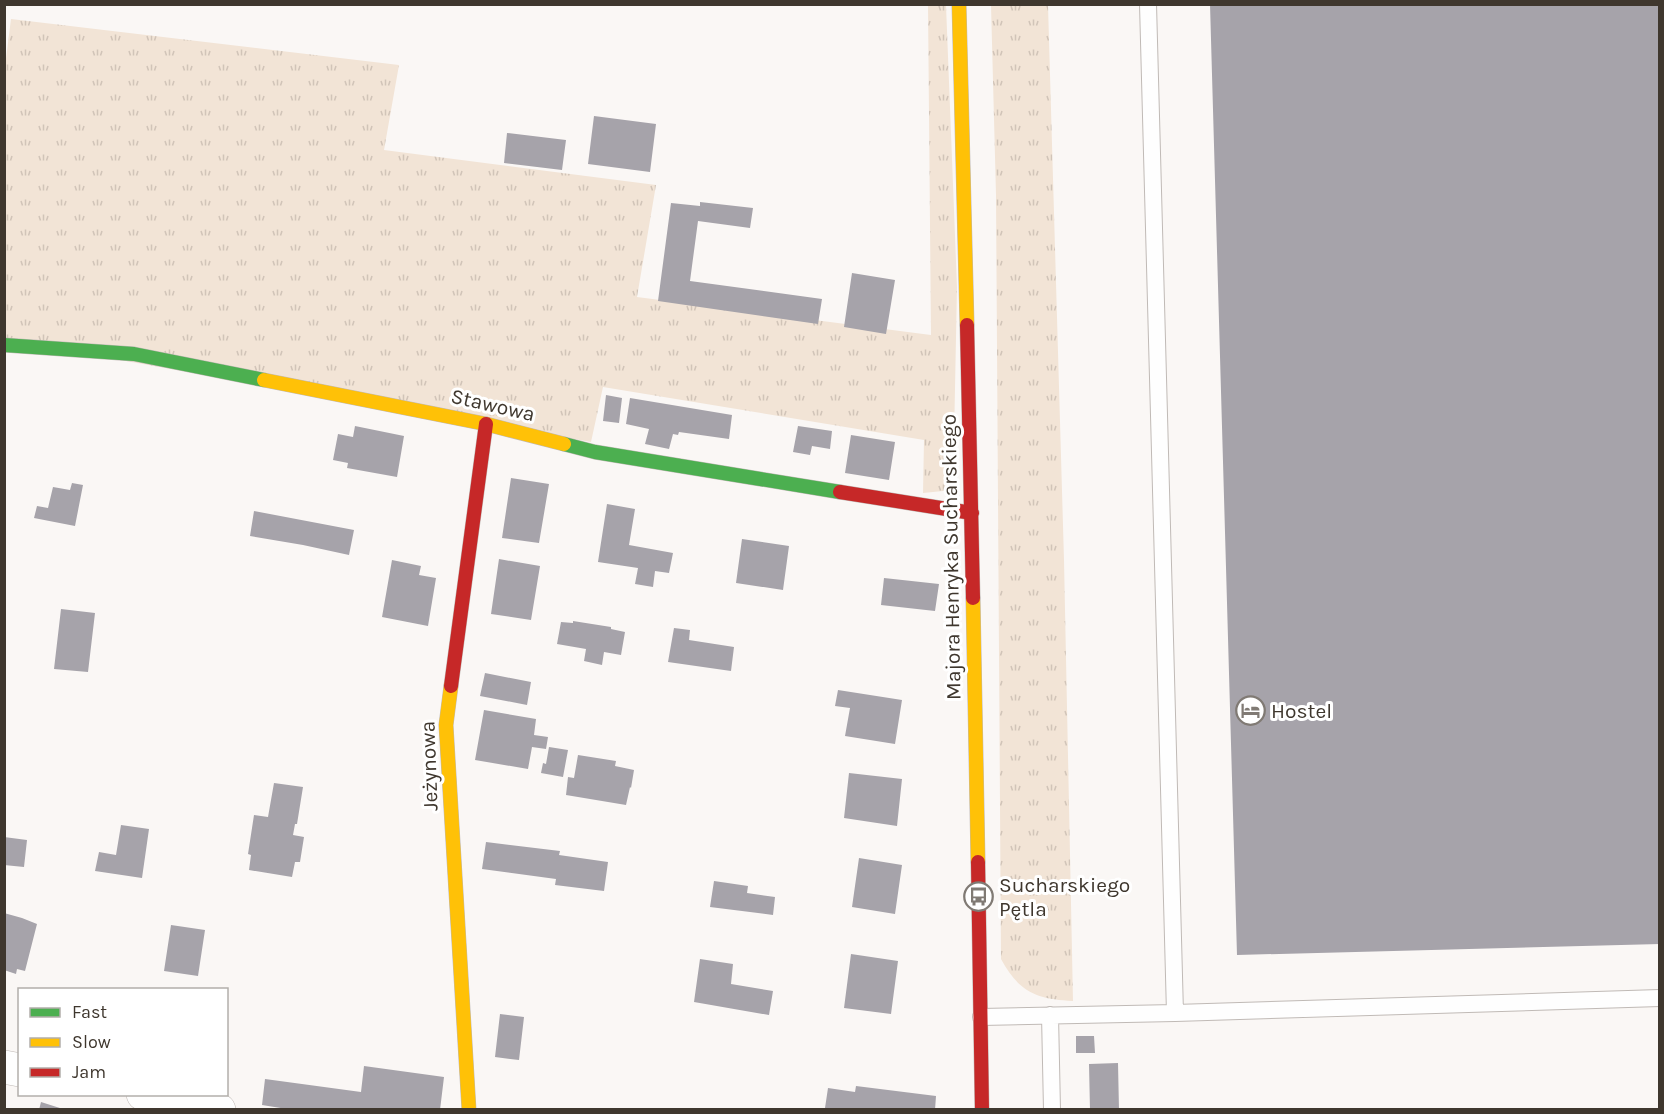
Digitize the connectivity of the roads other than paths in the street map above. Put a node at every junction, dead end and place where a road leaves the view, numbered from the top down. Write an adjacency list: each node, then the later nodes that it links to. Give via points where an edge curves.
1 (959, 4): 5 (street, Majora Henryka Sucharskiego)
2 (1148, 4): 7 (lane)
3 (4, 345): 4 (street, Stawowa, via 134,354)
4 (486, 424): 5 (street, Stawowa, via 595,452); 12 (street, Jeżynowa, via 446,725)
5 (972, 513): 9 (street, Majora Henryka Sucharskiego)
6 (1659, 998): 7 (lane)
7 (1175, 1013): 8 (lane)
8 (1050, 1015): 9 (lane); 14 (lane)
9 (981, 1017): 13 (street, Majora Henryka Sucharskiego)
10 (148, 1096): 11 (street)
11 (219, 1110)
12 (469, 1110)
13 (982, 1110)
14 (1052, 1110)

